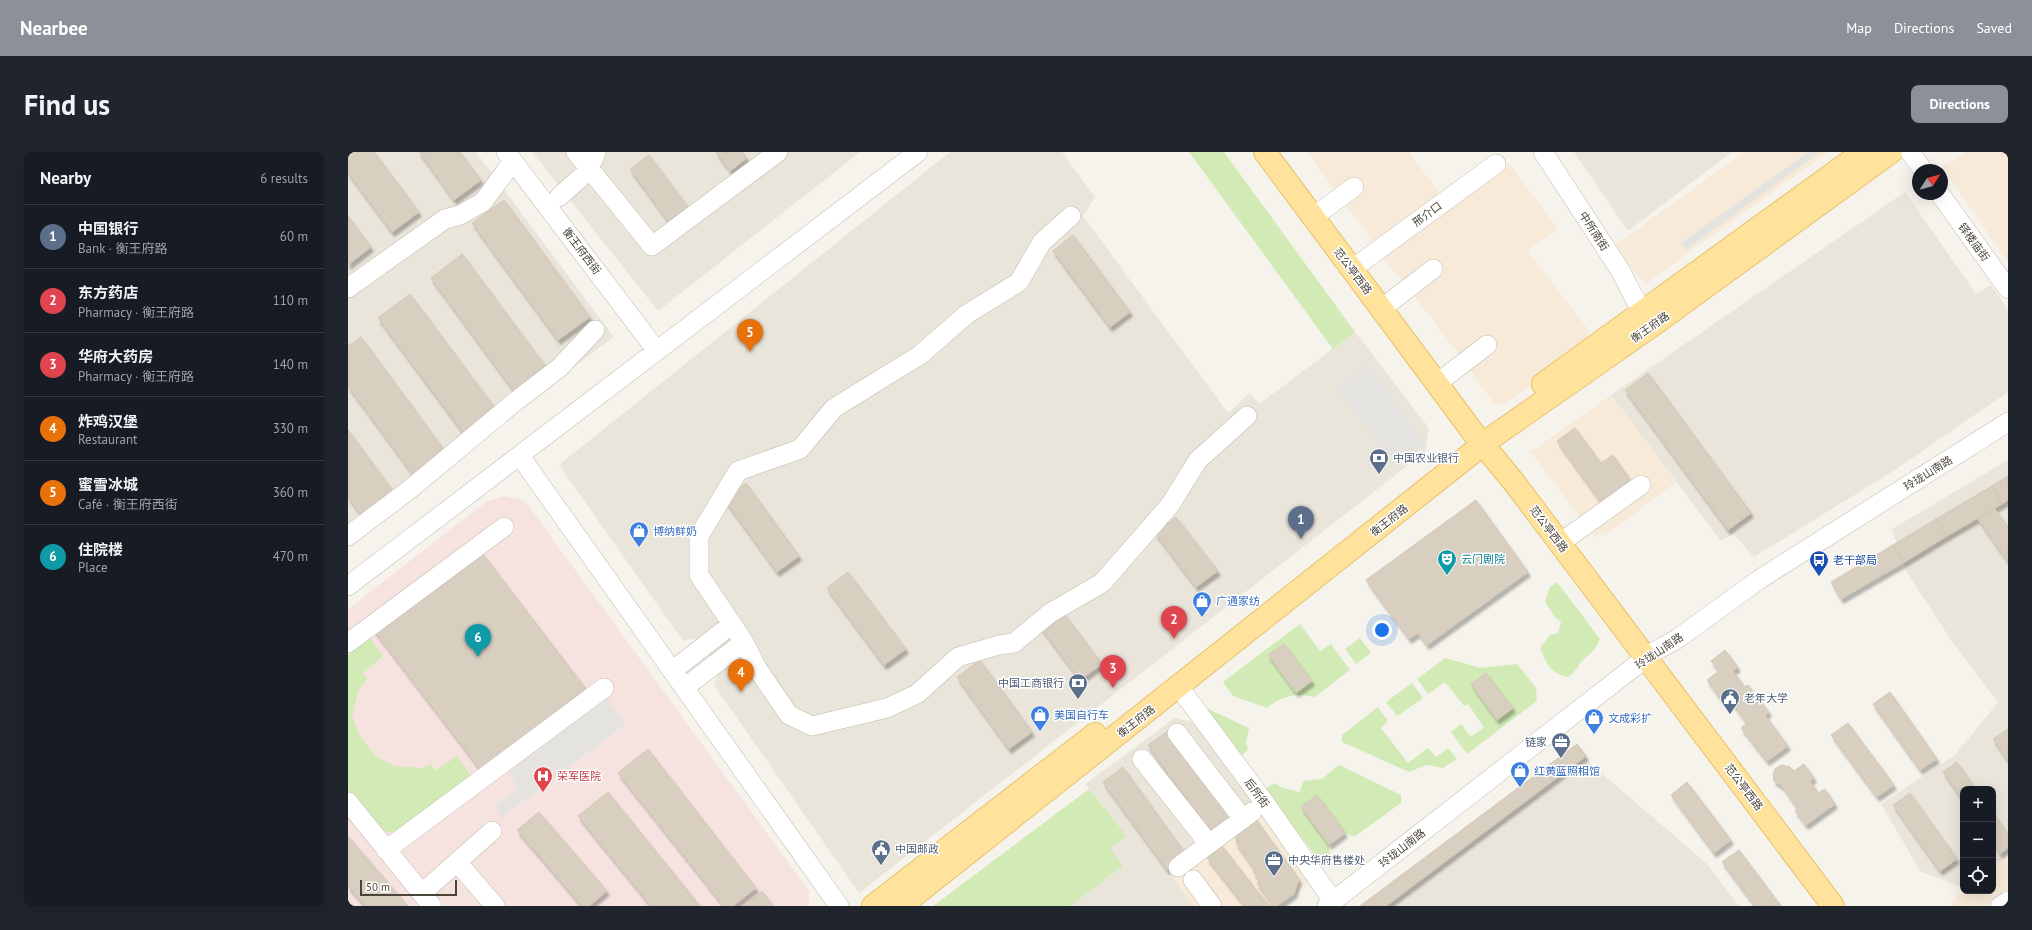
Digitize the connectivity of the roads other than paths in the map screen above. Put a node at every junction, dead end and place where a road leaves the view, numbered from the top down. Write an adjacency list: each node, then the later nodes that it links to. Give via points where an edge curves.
1 (576, 152): 14 (street)
2 (596, 152): 14 (street)
3 (778, 152): 14 (street, via 652,246)
4 (918, 152): 28 (street)
5 (1265, 152): 32 (main road, 范公亭西路)
6 (1275, 152): 18 (main road, 范公亭西路)
7 (1543, 152): 25 (street, 中所南街, via 1620,270 1632,298)
8 (1863, 152): 25 (main road, 衡王府路)
9 (1891, 152): 32 (main road, 衡王府路, via 1659,320)
10 (1910, 152): 13 (street)
11 (509, 156): 22 (street, via 483,202 460,215 445,219); 28 (street, 衡王府西街)
12 (1496, 164): 20 (street, 邢介口)
13 (1919, 164)
14 (589, 170): 16 (street)
15 (1354, 187): 18 (street)
16 (559, 197)
17 (1944, 200): 23 (street, 铎楼庙街)
18 (1320, 212): 20 (main road, 范公亭西路)
19 (1071, 216): 39 (street, via 1042,242 1018,282 967,314 920,355 834,408 800,449 738,471 699,536 700,575)
20 (1359, 264): 24 (main road, 范公亭西路)
21 (1433, 269): 24 (street)
22 (348, 288)
23 (2008, 289)
24 (1388, 303): 29 (main road, 范公亭西路)
25 (1642, 311): 32 (main road, 衡王府路)
26 (595, 330): 36 (street, via 559,368 409,490)
27 (1487, 345): 29 (street)
28 (657, 351): 33 (street)
29 (1444, 378): 32 (main road, 范公亭西路)
30 (1247, 416): 40 (street, via 1198,460 1170,505 1102,583 1050,613 1014,643 958,657 917,694 887,708 812,726 789,715 757,668)
31 (2008, 422): 42 (street, 玲珑山南路, via 1760,579)
32 (1483, 437): 37 (main road, 范公亭西路); 42 (main road, 范公亭西路); 44 (main road, 衡王府路); 64 (main road, 衡王府路)
33 (520, 456): 38 (street); 43 (street)
34 (1640, 485): 37 (street)
35 (504, 527): 41 (street)
36 (348, 536)
37 (1567, 538): 42 (main road, 范公亭西路)
38 (348, 586)
39 (731, 625): 40 (street); 43 (street)
40 (744, 642): 46 (street)
41 (348, 643)
42 (1649, 656): 61 (street, 玲珑山南路); 67 (main road, 范公亭西路); 68 (main road, 范公亭西路)
43 (672, 671): 46 (street)
44 (1179, 687): 50 (street, 后所街); 65 (main road, 衡王府路)
45 (604, 688): 55 (street)
46 (684, 688): 63 (street)
47 (1177, 733): 51 (street)
48 (1142, 759): 54 (street)
49 (348, 802): 52 (street)
50 (1265, 803): 51 (street); 61 (street, 后所街)
51 (1243, 819): 54 (street)
52 (353, 822): 55 (street)
53 (492, 831): 56 (street)
54 (1209, 844): 57 (street)
55 (386, 850): 59 (street)
56 (457, 862): 59 (street); 62 (street)
57 (1178, 867)
58 (1193, 880): 66 (street)
59 (427, 900)
60 (2008, 901): 69 (street)
61 (1330, 904)
62 (495, 906)
63 (839, 906)
64 (873, 906)
65 (901, 906)
66 (1212, 906)
67 (1833, 906)
68 (1844, 906)
69 (2000, 906)

